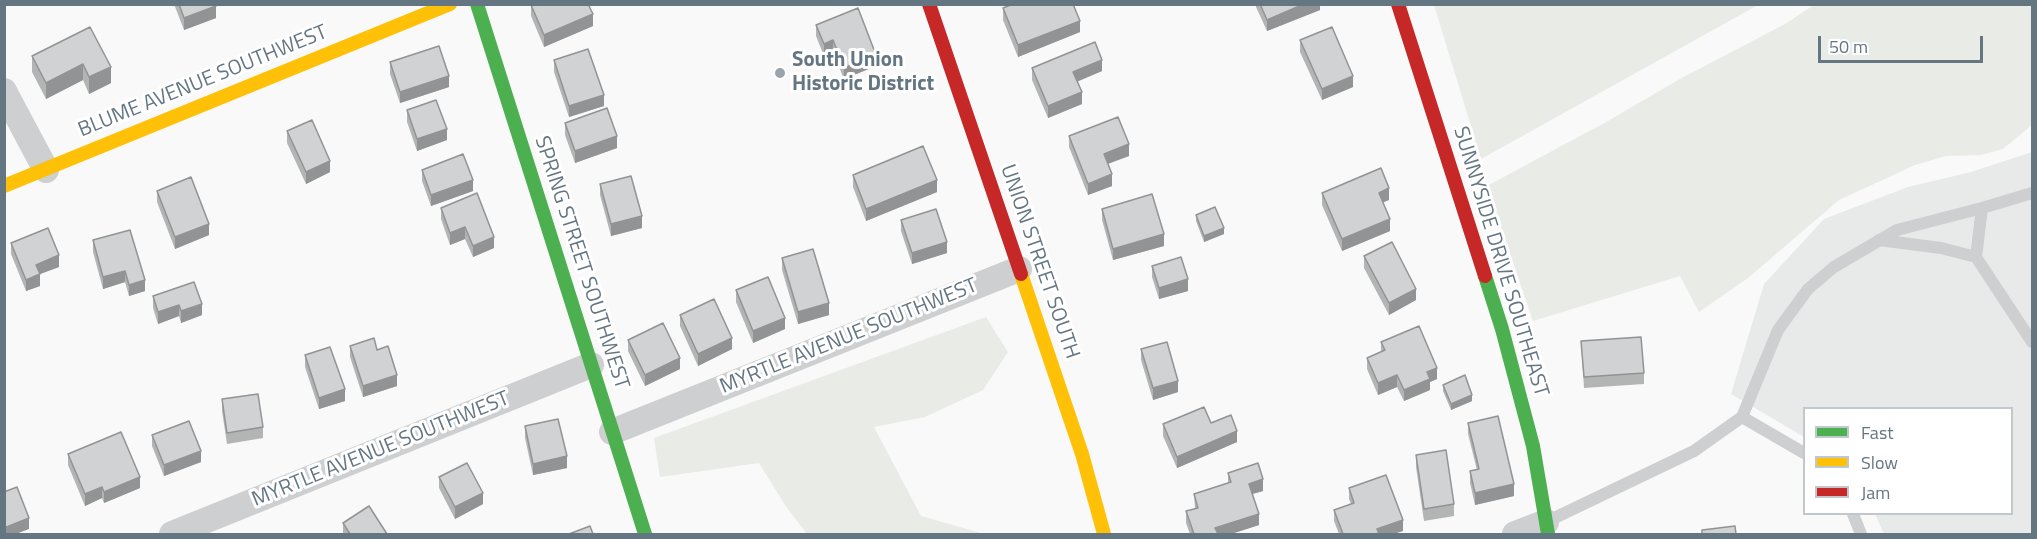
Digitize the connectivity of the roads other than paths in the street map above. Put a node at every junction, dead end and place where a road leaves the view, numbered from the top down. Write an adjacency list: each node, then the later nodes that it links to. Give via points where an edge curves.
1 (450, 4): 6 (street, BLUME AVENUE SOUTHWEST)
2 (477, 4): 14 (street, SPRING STREET SOUTHWEST)
3 (929, 4): 12 (street, UNION STREET SOUTH)
4 (1398, 4): 19 (street, SUNNYSIDE DRIVE SOUTHEAST, via 1502,329 1533,446)
5 (4, 91): 6 (street)
6 (46, 170): 7 (street, BLUME AVENUE SOUTHWEST)
7 (4, 186)
8 (2032, 193): 9 (lane)
9 (1982, 208): 10 (lane, via 1897,230); 11 (lane)
10 (1878, 240): 11 (lane); 15 (lane, via 1834,267 1808,289 1778,330)
11 (1976, 257): 13 (lane)
12 (1018, 269): 16 (street, MYRTLE AVENUE SOUTHWEST); 22 (street, UNION STREET SOUTH, via 1083,454)
13 (2032, 342)
14 (591, 365): 16 (street, SPRING STREET SOUTHWEST); 20 (street, MYRTLE AVENUE SOUTHWEST)
15 (1742, 417): 17 (lane); 19 (lane, via 1694,452)
16 (612, 432): 21 (street, SPRING STREET SOUTHWEST)
17 (1803, 452)
18 (1854, 515): 24 (lane)
19 (1547, 528): 23 (street)
20 (172, 534)
21 (645, 534)
22 (1104, 534)
23 (1515, 534)
24 (1861, 534)

